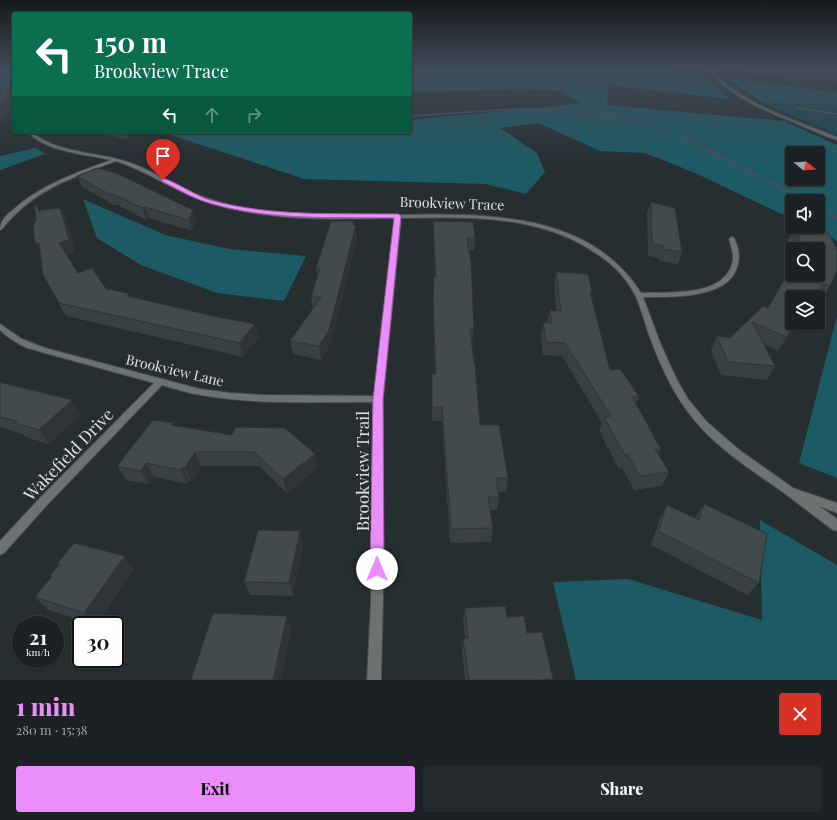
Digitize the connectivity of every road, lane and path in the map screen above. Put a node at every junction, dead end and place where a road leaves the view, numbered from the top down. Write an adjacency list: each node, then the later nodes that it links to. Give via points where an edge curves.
1 (753, 101): 3 (street)
2 (31, 134): 4 (street, Brookview Trace, via 50,144)
3 (837, 139)
4 (115, 160): 5 (street, Brookview Trace, via 207,200 227,206 294,214); 6 (street, via 39,193 13,213)
5 (398, 216): 8 (street, Brookview Trace, via 490,218 528,223 560,232 588,245 612,262); 11 (street, Brookview Trail)
6 (0, 228)
7 (732, 239): 8 (street, via 737,262 734,272 718,287 698,292)
8 (639, 295): 12 (street, Brookview Trace, via 664,365 689,408 741,459)
9 (0, 326): 10 (street, Brookview Lane, via 20,343)
10 (160, 382): 11 (street, Brookview Lane, via 200,392 231,396); 15 (street, Wakefield Drive)
11 (378, 399): 16 (street, Brookview Trail)
12 (784, 488): 13 (street, Brookview Trace); 14 (street, Brookview Trace)
13 (837, 508)
14 (837, 526)
15 (0, 549)
16 (374, 680)

